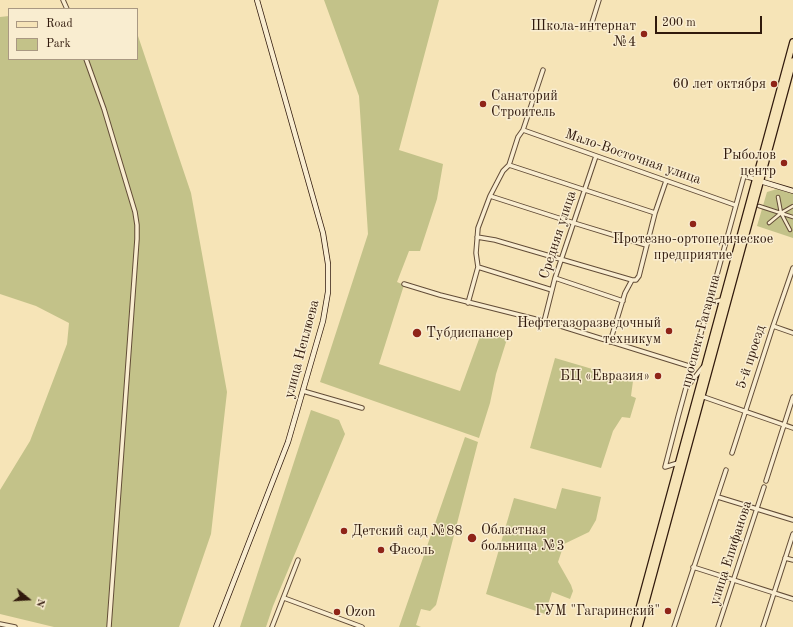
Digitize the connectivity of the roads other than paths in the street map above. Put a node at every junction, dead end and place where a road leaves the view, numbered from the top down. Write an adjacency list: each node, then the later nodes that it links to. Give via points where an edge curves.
1 (257, 0): 46 (main road, улица Неплюева, via 328,255 325,311)
2 (599, 0): 3 (street)
3 (590, 29)
4 (793, 42): 11 (main road, проспект Гагарина)
5 (86, 60): 72 (street, via 104,109 137,225)
6 (793, 61): 11 (main road, проспект Гагарина)
7 (543, 70): 8 (street)
8 (523, 130): 9 (street, Мало-Восточная улица); 10 (street, via 518,137)
9 (596, 156): 12 (street, Мало-Восточная улица); 13 (street, Средняя улица)
10 (509, 165): 13 (street); 15 (street)
11 (758, 180): 14 (main road); 17 (street, via 744,176); 35 (main road, проспект Гагарина); 47 (main road, проспект Гагарина)
12 (666, 181): 17 (street, Мало-Восточная улица); 20 (street)
13 (585, 190): 20 (street); 23 (street, Средняя улица)
14 (793, 191)
15 (490, 196): 23 (street); 26 (street)
16 (778, 197): 21 (street)
17 (735, 205): 37 (street)
18 (760, 206): 21 (street)
19 (793, 206): 21 (street)
20 (655, 213): 27 (street)
21 (781, 213): 22 (street); 24 (street); 25 (street)
22 (793, 216)
23 (574, 223): 27 (street); 28 (street, Средняя улица)
24 (769, 223)
25 (790, 230)
26 (477, 237): 28 (street); 29 (street)
27 (646, 245): 32 (street, via 639,276)
28 (561, 260): 31 (street, Средняя улица); 32 (street)
29 (478, 267): 34 (street); 38 (street)
30 (793, 268): 40 (street, 5-й проезд)
31 (555, 278): 34 (street, Средняя улица); 36 (street)
32 (632, 280): 36 (street)
33 (404, 284): 38 (street)
34 (552, 290): 39 (street, Средняя улица)
35 (722, 300): 37 (street); 44 (main road, проспект Гагарина)
36 (623, 301): 42 (street)
37 (709, 302): 43 (street)
38 (468, 303): 39 (street)
39 (544, 322): 42 (street)
40 (773, 326): 41 (street); 50 (street, 5-й проезд)
41 (793, 333)
42 (610, 342): 43 (street)
43 (692, 367): 45 (street)
44 (704, 367): 45 (street); 54 (main road, проспект Гагарина)
45 (686, 388): 54 (street, via 666,468)
46 (304, 391): 49 (street); 73 (main road, улица Неплюева, via 281,461)
47 (702, 396): 50 (street); 77 (main road, проспект Гагарина)
48 (793, 397): 51 (street)
49 (362, 408)
50 (746, 411): 51 (street); 53 (street, 5-й проезд)
51 (784, 425): 52 (street); 56 (street)
52 (793, 428)
53 (732, 453)
54 (678, 463): 76 (main road, проспект Гагарина)
55 (726, 470): 58 (street)
56 (766, 482)
57 (764, 487): 59 (street, улица Епифанова)
58 (718, 497): 59 (street); 65 (street)
59 (757, 510): 60 (street); 66 (street, улица Епифанова)
60 (793, 520)
61 (793, 534): 62 (street)
62 (785, 558): 64 (street); 67 (street)
63 (298, 560): 68 (street)
64 (793, 560)
65 (693, 567): 66 (street); 78 (street)
66 (733, 580): 67 (street); 79 (street, улица Епифанова)
67 (774, 593): 69 (street); 80 (street)
68 (284, 598): 74 (street); 75 (street)
69 (793, 599)
70 (0, 624): 71 (street)
71 (15, 627)
72 (110, 627)
73 (216, 627)
74 (272, 627)
75 (362, 627)
76 (634, 627)
77 (639, 627)
78 (674, 627)
79 (718, 627)
80 (763, 627)

